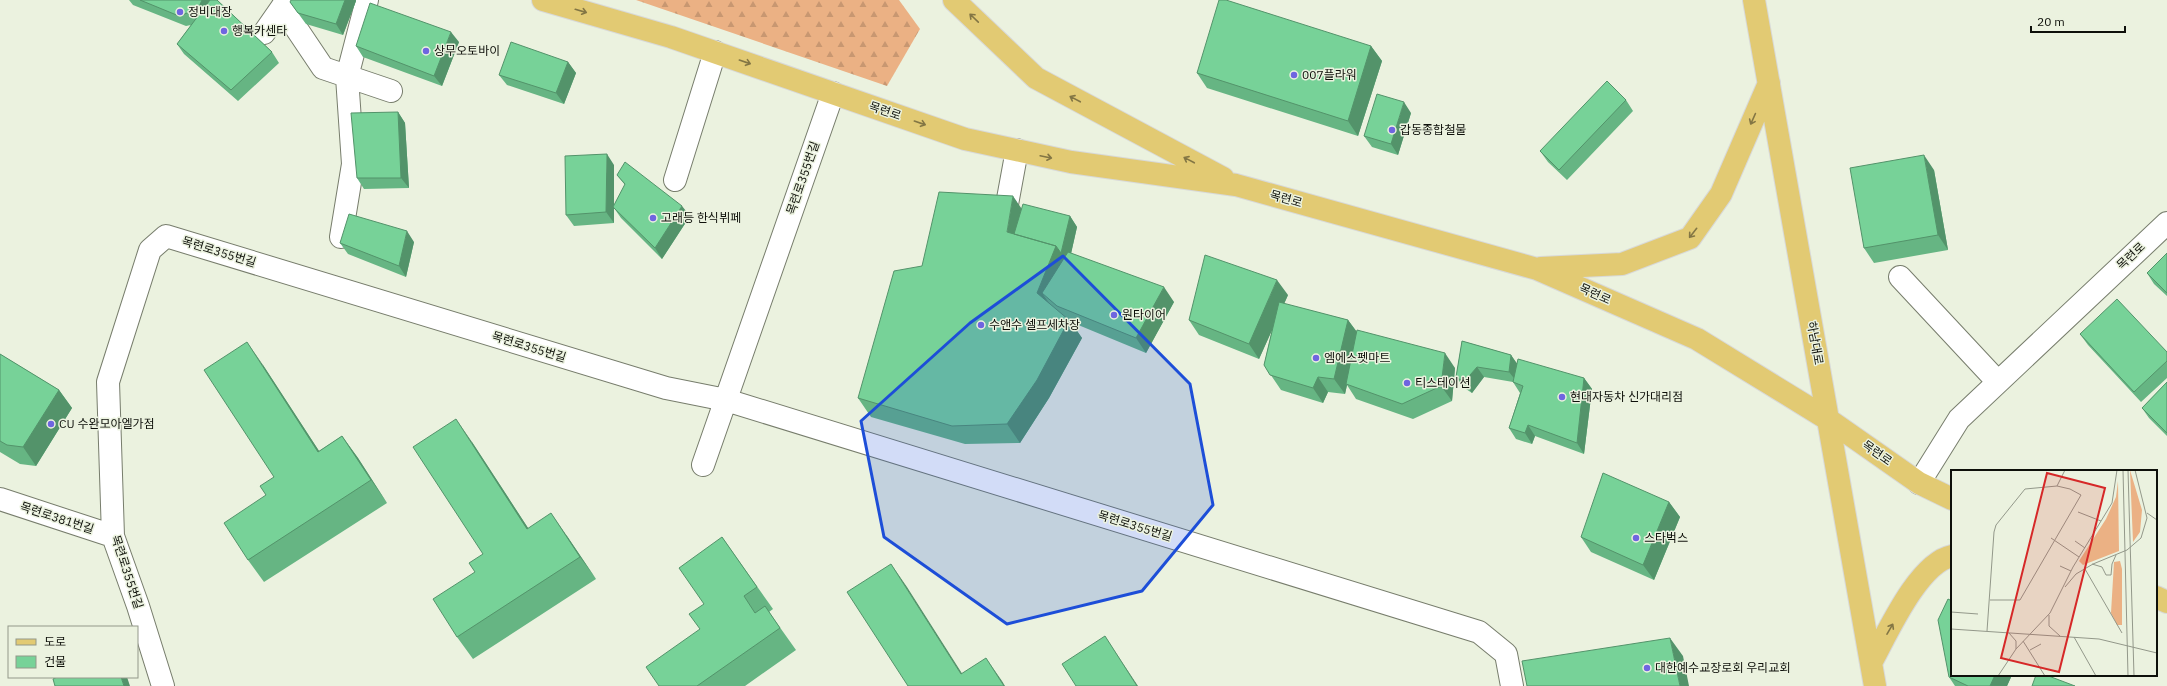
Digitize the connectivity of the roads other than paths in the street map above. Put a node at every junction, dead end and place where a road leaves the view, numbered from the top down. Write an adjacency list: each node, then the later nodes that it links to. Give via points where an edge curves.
1 (367, 0): 8 (street)
2 (543, 0): 7 (main road, 목련로, one-way to 7)
3 (955, 0): 14 (main road, 목련로, one-way to 3, via 1036,78)
4 (1754, 0): 9 (main road, 하남대로)
5 (285, 4): 6 (street); 8 (street, via 324,68)
6 (264, 33)
7 (715, 52): 11 (main road, 목련로, one-way to 11); 13 (street)
8 (347, 77): 10 (street); 16 (street, via 354,164)
9 (1769, 83): 18 (main road, one-way to 18, via 1721,194 1690,238 1622,264); 22 (main road, 하남대로)
10 (391, 91)
11 (833, 93): 12 (main road, 목련로, one-way to 12, via 966,139); 21 (street, 목련로355번길)
12 (1017, 150): 14 (main road, 목련로, one-way to 14, via 1071,162); 17 (street)
13 (675, 180)
14 (1236, 185): 18 (main road, 목련로)
15 (2167, 223): 20 (street, 목련로)
16 (341, 237)
17 (999, 249)
18 (1537, 269): 22 (main road, 목련로, via 1697,339)
19 (1900, 277): 20 (street)
20 (1998, 381): 24 (street, 목련로, via 1960,418)
21 (726, 400): 23 (street, 목련로355번길); 27 (street, 목련로355번길, via 666,388 166,236 150,250 108,382); 33 (street, 목련로355번길, via 1479,632 1506,654)
22 (1829, 420): 24 (main road, 목련로); 31 (main road, 하남대로)
23 (703, 465)
24 (1919, 483): 26 (main road, 목련로)
25 (0, 499): 27 (street, 목련로381번길)
26 (1951, 499)
27 (113, 536): 32 (street, 목련로355번길)
28 (1951, 556): 31 (main road, one-way to 28, via 1917,581 1939,561)
29 (2157, 597): 30 (main road)
30 (2167, 602)
31 (1871, 663): 34 (main road, 하남대로)
32 (163, 686)
33 (1512, 686)
34 (1875, 686)

